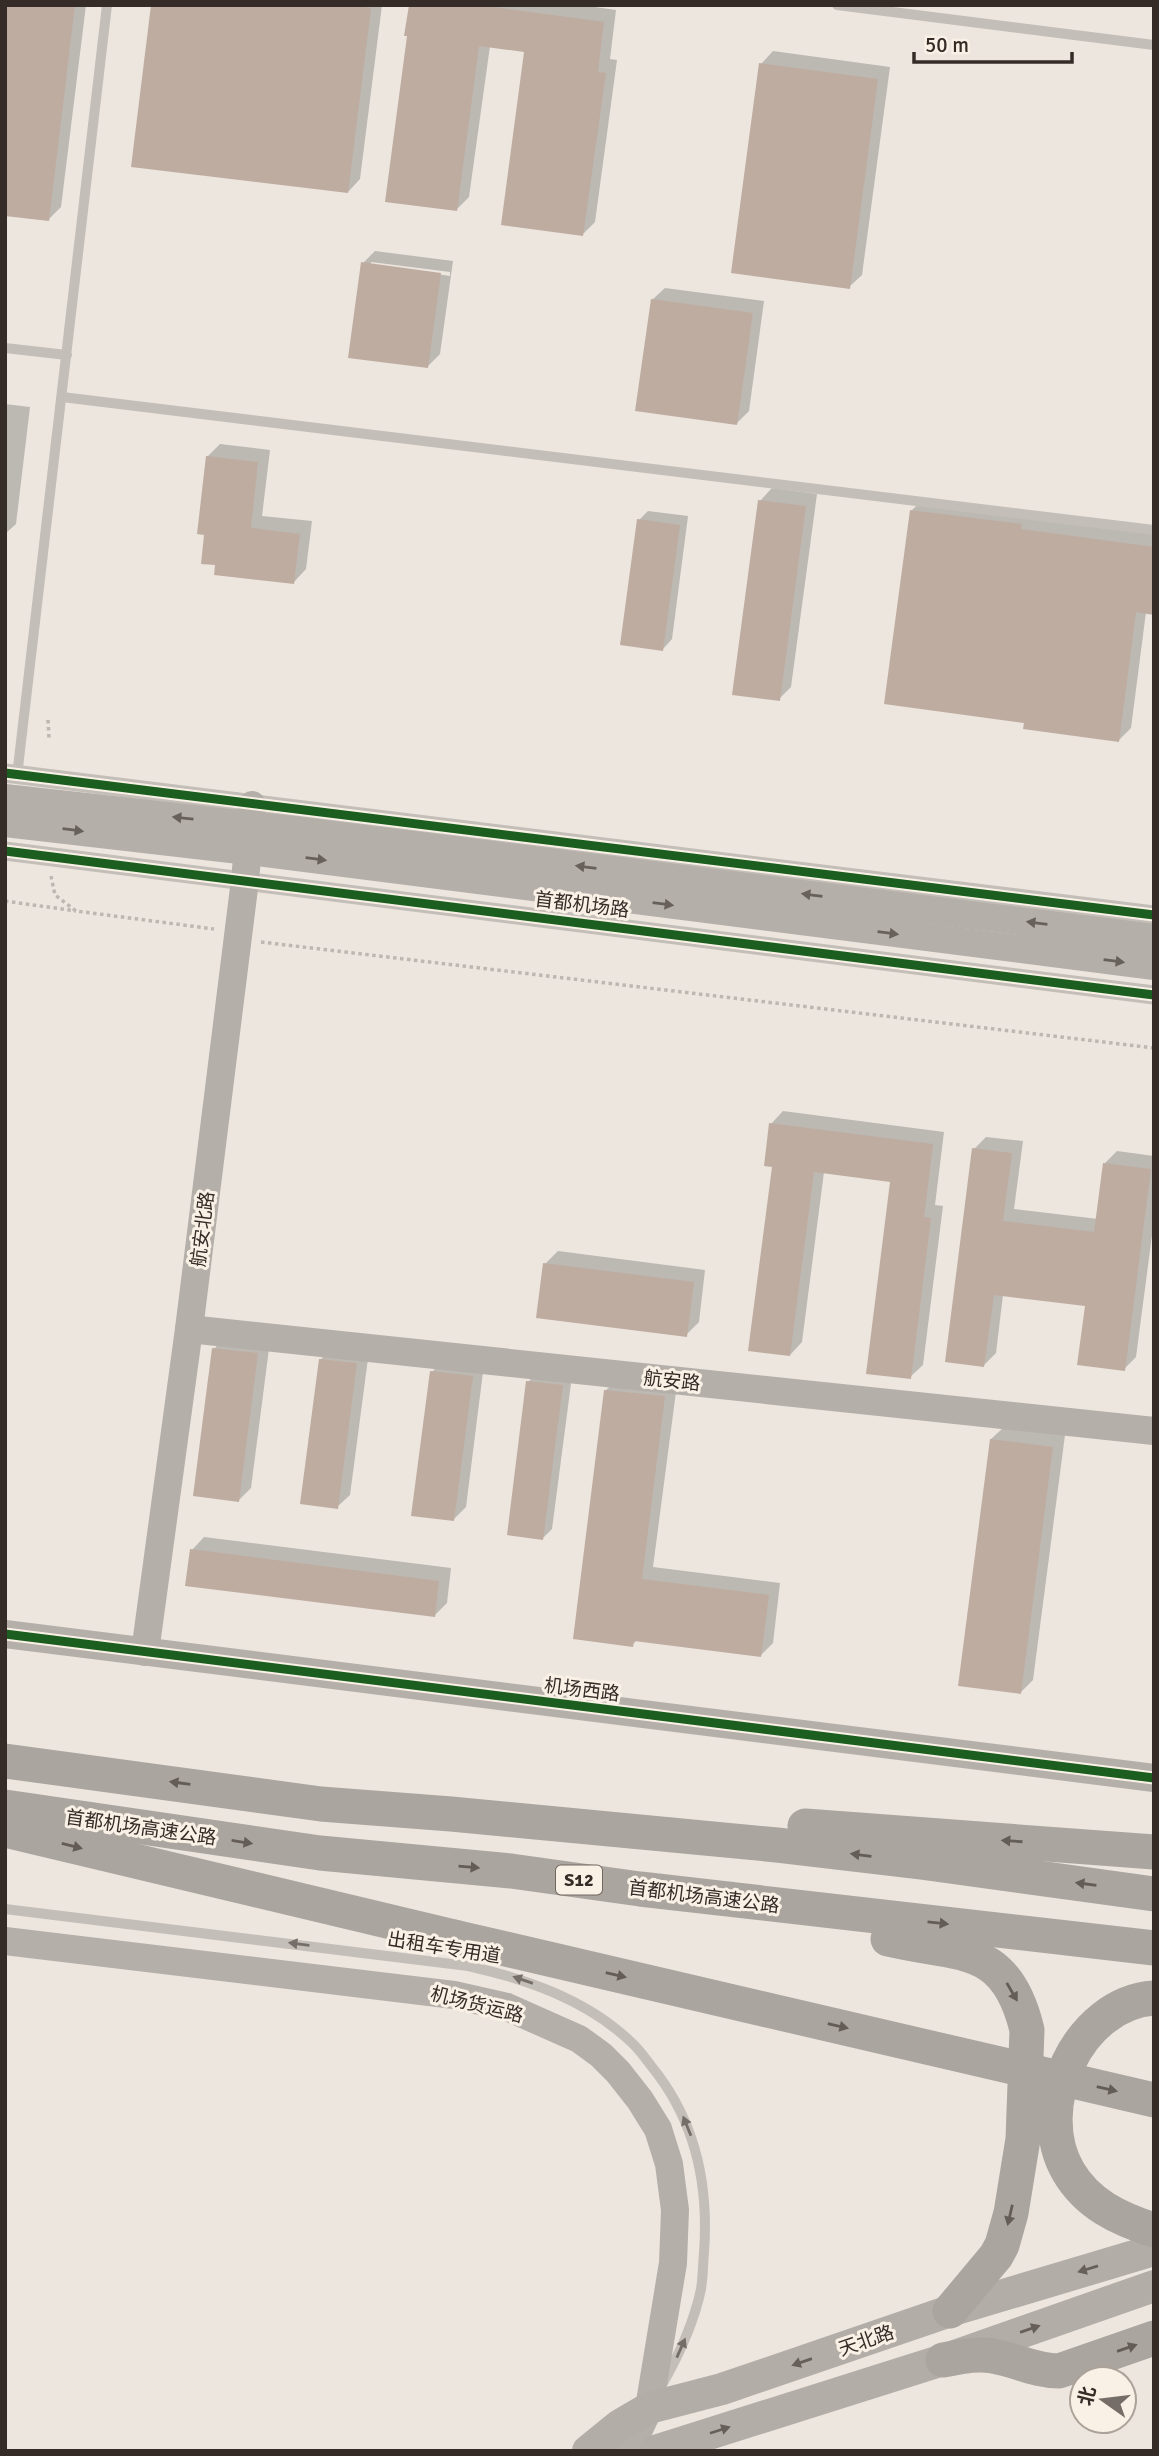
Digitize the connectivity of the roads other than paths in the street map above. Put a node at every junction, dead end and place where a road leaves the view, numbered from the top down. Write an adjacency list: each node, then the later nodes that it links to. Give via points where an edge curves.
1 (107, 5): 5 (lane)
2 (837, 5): 3 (lane)
3 (1154, 46)
4 (5, 348): 5 (lane)
5 (67, 355): 6 (lane)
6 (62, 397): 7 (lane); 8 (lane)
7 (1154, 530)
8 (9, 812): 9 (street, 首都机场路); 10 (street, 首都机场路)
9 (250, 827): 10 (street, 航安北路); 11 (street, 首都机场路); 12 (street, 首都机场路, one-way to 9); 13 (street, 首都机场路, one-way to 13)
10 (245, 880): 14 (street, 首都机场路); 15 (street, 航安北路)
11 (1154, 915)
12 (1154, 938)
13 (1154, 966)
14 (1154, 995)
15 (189, 1329): 16 (street, 航安路); 18 (street, 航安北路)
16 (1154, 1431)
17 (5, 1634): 18 (street, 机场西路)
18 (145, 1651): 20 (street, 机场西路)
19 (5, 1760): 21 (highway, one-way to 19)
20 (1154, 1778)
21 (321, 1804): 24 (highway, one-way to 21, via 488,1802); 25 (highway, one-way to 21, via 777,1845)
22 (5, 1807): 26 (highway, 首都机场高速公路 / S12, one-way to 26, via 320,1853 511,1871)
23 (5, 1830): 31 (highway, one-way to 31, bridge)
24 (1154, 1852)
25 (1154, 1894)
26 (796, 1907): 29 (highway, 首都机场高速公路 / S12, one-way to 29); 35 (highway, one-way to 35, via 819,1911 888,1939 954,1950 987,1962 1003,1977 1023,2013 1028,2050 1023,2140 1012,2213 996,2256)
27 (5, 1909): 38 (lane, 出租车专用道, one-way to 27, via 680,2352 701,2287 705,2196 695,2147 678,2104 632,2042 589,2010 539,1986 468,1966)
28 (5, 1941): 38 (street, 机场货运路, via 454,1995 507,2007 590,2047 640,2100 658,2129 669,2164 675,2210 673,2263)
29 (1154, 1948)
30 (1154, 1998): 32 (highway, via 1109,2014 1082,2038 1070,2058 1056,2116 1060,2151 1081,2189 1114,2215)
31 (1154, 2100)
32 (1154, 2230)
33 (1154, 2250): 35 (main road, 天北路, one-way to 35)
34 (1154, 2286): 37 (main road, one-way to 34)
35 (950, 2311): 38 (main road, 天北路, one-way to 38, via 735,2385)
36 (1154, 2338): 37 (highway, one-way to 36, via 995,2356 1059,2371)
37 (943, 2360): 41 (main road, one-way to 37)
38 (649, 2408): 39 (main road, 天北路); 40 (street, 机场货运路)
39 (587, 2450)
40 (629, 2451)
41 (655, 2451)

